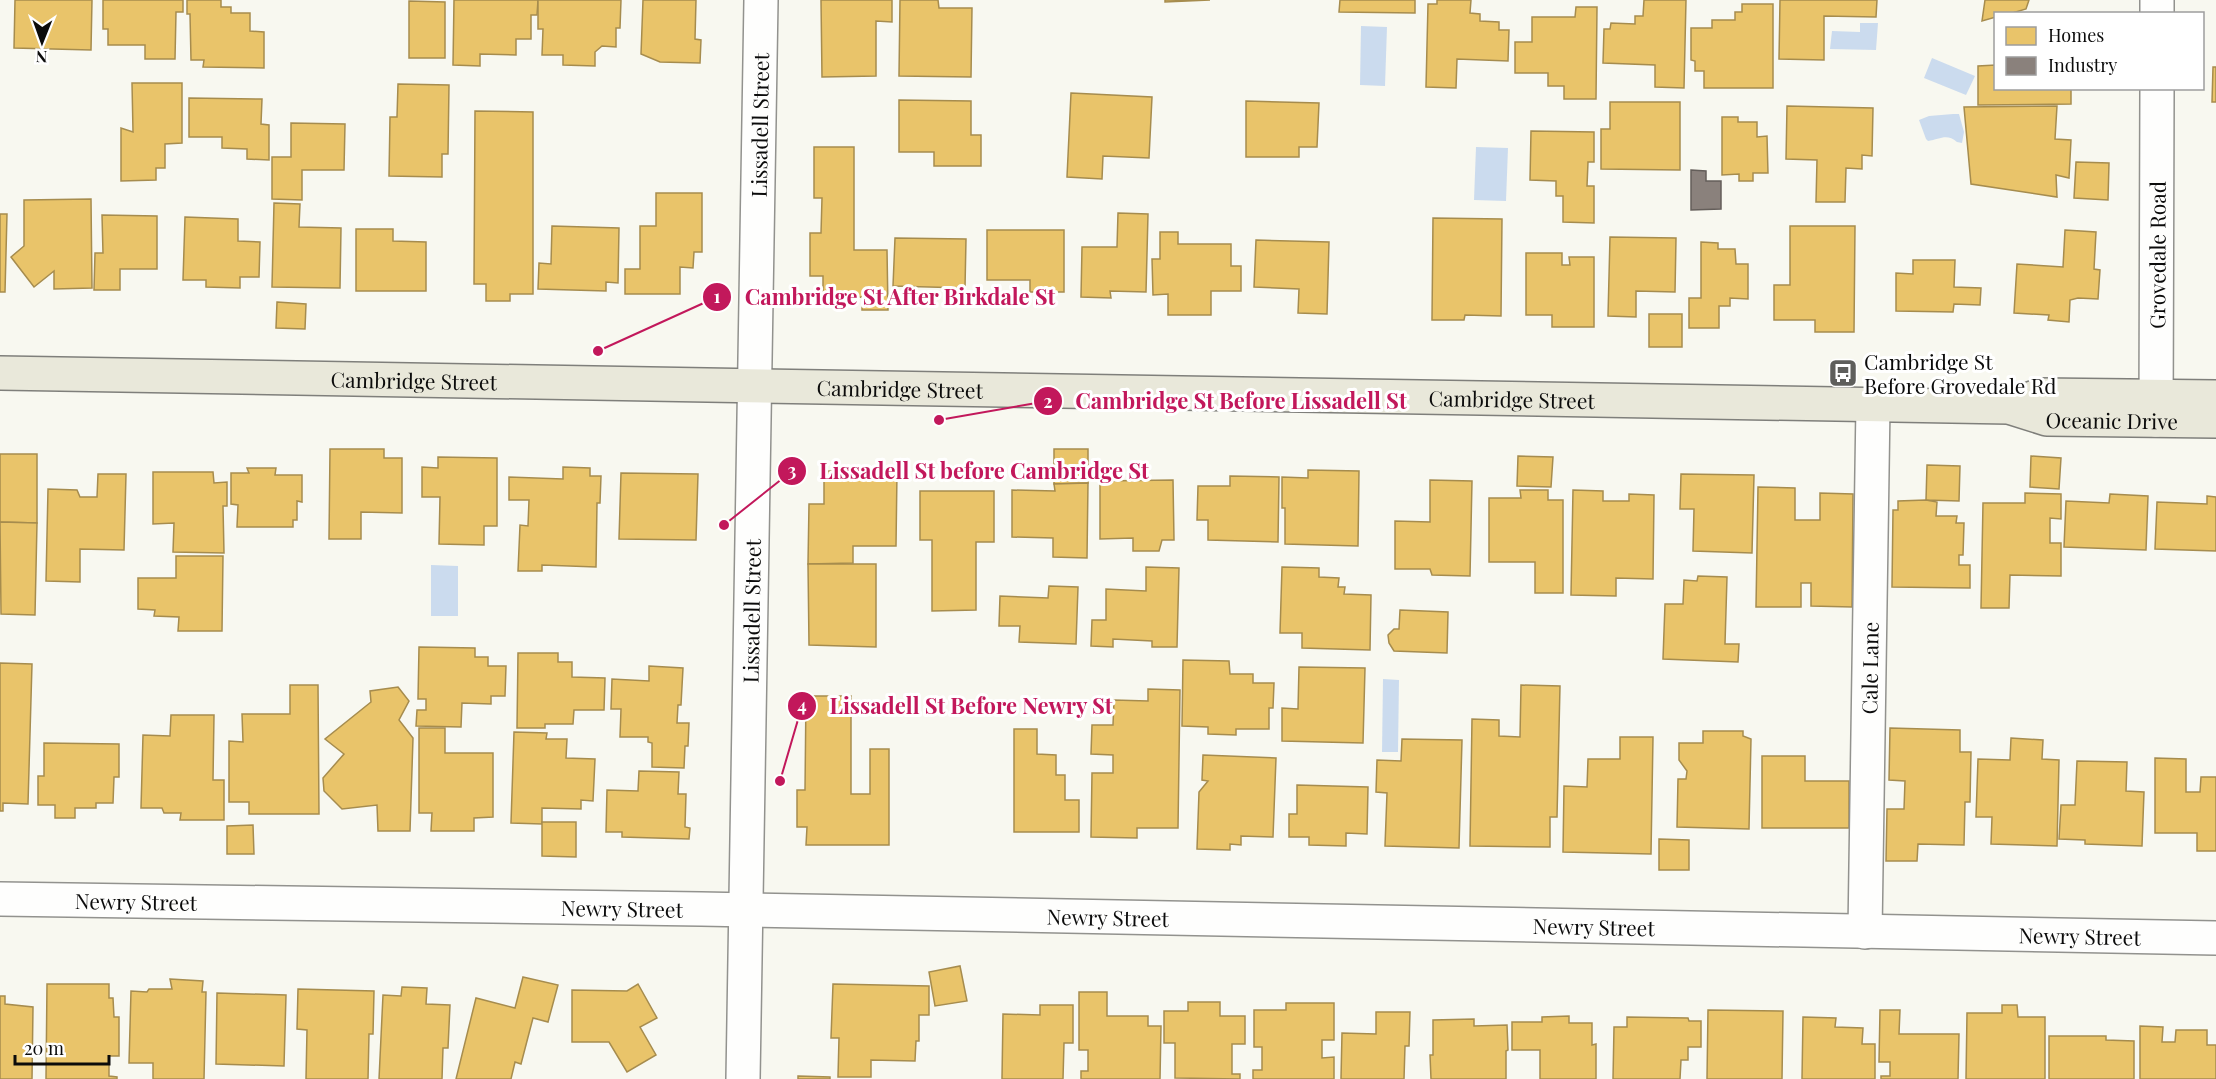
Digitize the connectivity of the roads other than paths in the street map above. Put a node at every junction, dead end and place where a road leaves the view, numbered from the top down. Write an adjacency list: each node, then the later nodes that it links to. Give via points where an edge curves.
1 (761, 0): 4 (street, Lissadell Street)
2 (2157, 90): 7 (street, Grovedale Road)
3 (0, 374): 4 (main road, Cambridge Street)
4 (754, 387): 6 (main road, Cambridge Street); 10 (street, Lissadell Street)
5 (2216, 397): 7 (main road, Oceanic Drive)
6 (1873, 405): 7 (main road, Oceanic Drive, via 2009,407 2047,419); 11 (street, Cale Lane)
7 (2156, 408): 8 (main road, Oceanic Drive)
8 (2216, 421)
9 (0, 899): 10 (street, Newry Street)
10 (746, 910): 11 (street, Newry Street); 13 (street, Lissadell Street)
11 (1865, 933): 12 (street, Newry Street)
12 (2216, 938)
13 (743, 1079)

